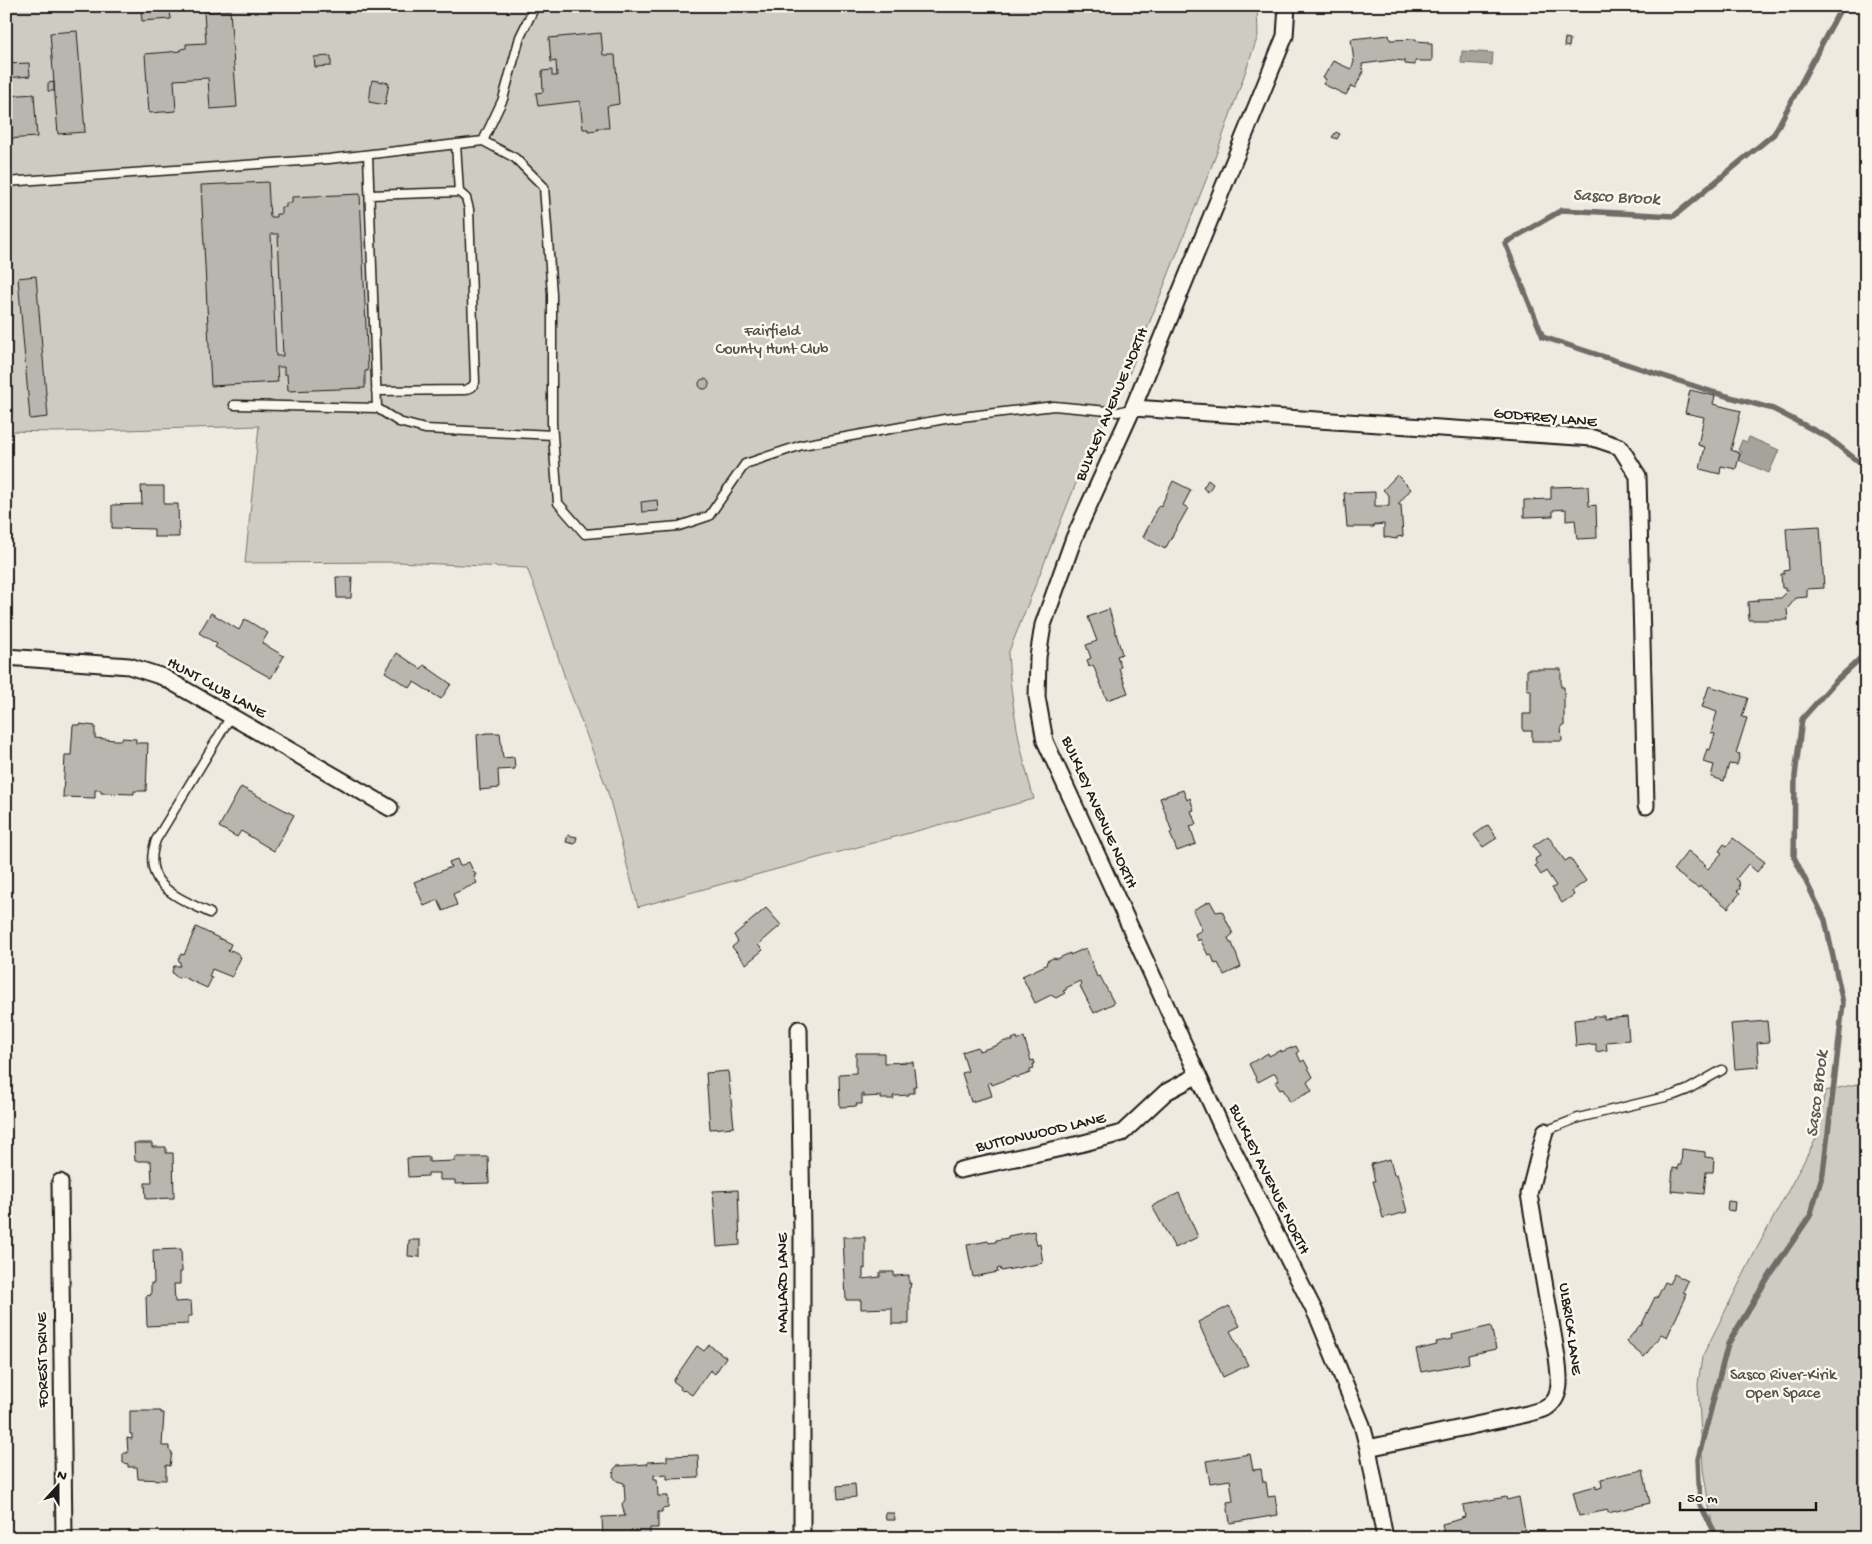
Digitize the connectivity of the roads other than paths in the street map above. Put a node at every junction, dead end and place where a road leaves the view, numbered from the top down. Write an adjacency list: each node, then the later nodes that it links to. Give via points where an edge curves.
1 (535, 6): 3 (lane, via 520,37 503,98)
2 (1287, 6): 12 (street, BULKLEY AVENUE NORTH, via 1284,36)
3 (483, 141): 4 (lane); 13 (lane, via 515,158 544,187 552,294)
4 (456, 144): 5 (lane); 7 (lane)
5 (368, 155): 6 (lane); 8 (lane)
6 (6, 182)
7 (459, 192): 8 (lane); 9 (lane, via 466,198 469,209 475,382 465,390)
8 (370, 195): 9 (lane)
9 (376, 391): 11 (lane)
10 (234, 405): 11 (lane)
11 (377, 408): 13 (lane, via 399,422 425,430)
12 (1133, 408): 13 (lane, via 1118,412 1054,406 945,419 802,445 745,464 709,516 679,526 584,534 558,502); 16 (street, GODFREY LANE, via 1593,438 1620,448 1638,476); 21 (street, BULKLEY AVENUE NORTH, via 1074,538 1043,625 1037,697 1045,741)
13 (553, 435)
14 (6, 657): 15 (street, HUNT CLUB LANE, via 129,666 164,677)
15 (231, 716): 17 (street, HUNT CLUB LANE); 18 (lane, via 156,840 151,854 154,874 162,886 176,897)
16 (1646, 806)
17 (390, 808)
18 (210, 913)
19 (799, 1028): 27 (street, MALLARD LANE)
20 (1722, 1070): 22 (lane, via 1674,1095 1578,1118)
21 (1198, 1075): 23 (street, BUTTONWOOD LANE, via 1166,1092 1122,1133); 25 (street, BULKLEY AVENUE NORTH, via 1318,1318 1362,1424)
22 (1546, 1131): 25 (street, ULBRICK LANE, via 1530,1194 1560,1376 1557,1396 1547,1407 1527,1414)
23 (960, 1170)
24 (60, 1182): 26 (street, FOREST DRIVE)
25 (1368, 1448): 28 (street, BULKLEY AVENUE NORTH)
26 (64, 1538)
27 (802, 1538)
28 (1385, 1538)

